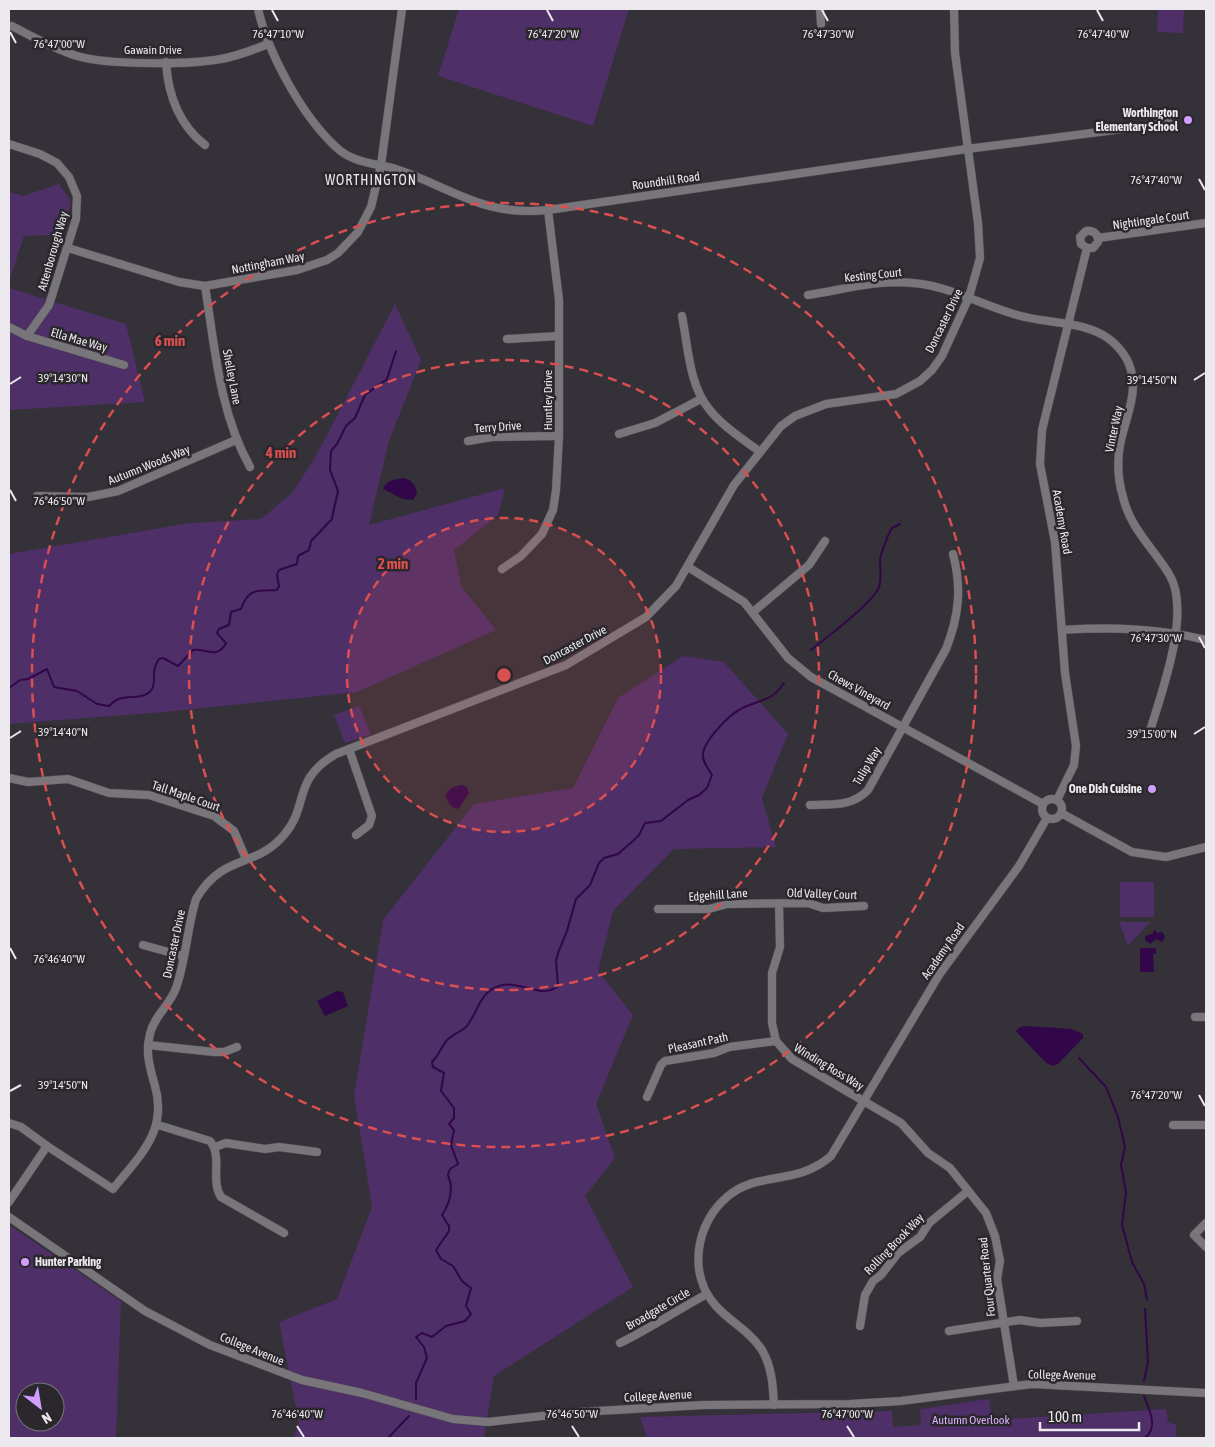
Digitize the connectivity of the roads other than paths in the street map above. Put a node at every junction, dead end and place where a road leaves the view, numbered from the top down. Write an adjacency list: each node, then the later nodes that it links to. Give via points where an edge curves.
1 (258, 9): 7 (street, Roundhill Road)
2 (402, 9): 13 (street, Nottingham Way)
3 (820, 9): 5 (street)
4 (954, 9): 12 (street, Doncaster Drive, via 955,53)
5 (821, 24)
6 (12, 26): 8 (street, Gawain Drive, via 45,44 79,56 114,61)
7 (268, 44): 8 (street, Gawain Drive, via 219,60); 13 (street, Roundhill Road, via 288,82 336,147 354,159)
8 (166, 62): 11 (street, via 168,86 176,109)
9 (1169, 123): 12 (street, Roundhill Road)
10 (9, 144): 17 (street, Attenborough Way, via 48,157 70,177 77,196 77,208)
11 (205, 145)
12 (967, 149): 14 (street, Roundhill Road); 21 (street, Doncaster Drive, via 980,242 977,276)
13 (381, 165): 14 (street, Roundhill Road, via 491,208 519,212); 19 (street, Nottingham Way, via 366,220 338,253 297,270)
14 (548, 210): 26 (street, Huntley Drive, via 557,275)
15 (1206, 223): 16 (street, Nightingale Court)
16 (1098, 238): 18 (street, via 1095,246); 18 (street, Academy Road, via 1093,231 1084,232 1080,240)
17 (68, 248): 19 (street, Nottingham Way, via 179,282); 25 (street, Attenborough Way, via 49,304)
18 (1087, 248): 23 (street, Academy Road)
19 (206, 286): 32 (street, Shelley Lane, via 218,373)
20 (808, 295): 21 (street, Kesting Court, via 898,282 931,285)
21 (969, 298): 23 (street, Vinter Way, via 1017,315); 34 (street, Doncaster Drive, via 942,356 920,381 896,394 810,409 781,426)
22 (682, 316): 29 (street)
23 (1068, 325): 42 (street, Academy Road, via 1040,447 1042,480 1056,549); 43 (street, Vinter Way, via 1103,335 1118,347 1128,362 1133,393 1120,445 1120,486 1133,524 1174,584 1179,606)
24 (9, 327): 25 (street, Ella Mae Way)
25 (27, 336): 28 (street, Ella Mae Way)
26 (559, 336): 27 (street); 31 (street, Huntley Drive)
27 (507, 339)
28 (124, 365)
29 (701, 399): 30 (street, via 655,423); 34 (street, via 718,419)
30 (620, 434)
31 (559, 436): 33 (street, Terry Drive); 40 (street, Huntley Drive, via 556,490 548,522 532,546)
32 (236, 440): 35 (street, Shelley Lane); 36 (street, Autumn Woods Way, via 118,491 88,497)
33 (468, 441)
34 (760, 452): 39 (street, Doncaster Drive, via 724,501)
35 (250, 467)
36 (37, 496)
37 (825, 541): 41 (street, via 809,566)
38 (953, 554): 45 (street, Tulip Way, via 959,590 957,618 946,649)
39 (688, 567): 41 (street, Chews Vineyard, via 734,594); 47 (street, Doncaster Drive, via 668,597 646,617 582,657)
40 (502, 569)
41 (753, 612): 45 (street, Chews Vineyard, via 799,668)
42 (1062, 630): 43 (street, via 1127,627); 49 (street, Academy Road, via 1076,757)
43 (1175, 632): 44 (street); 46 (street, Vinter Way)
44 (1206, 640)
45 (903, 727): 50 (street, Tulip Way, via 862,796 847,803); 51 (street, Chews Vineyard)
46 (1150, 731)
47 (349, 749): 54 (street, via 372,816 370,825); 56 (street, Doncaster Drive, via 327,759 310,776 292,825 283,837 262,854)
48 (9, 778): 56 (street, Tall Maple Court, via 28,782 68,779 109,794 149,795 214,816 234,831)
49 (1057, 800): 51 (street, via 1048,799); 52 (street, via 1062,807)
50 (810, 804)
51 (1043, 804): 53 (street, via 1042,813)
52 (1061, 813): 53 (street, via 1053,819); 55 (street, via 1119,846 1140,854 1166,857)
53 (1047, 818): 68 (street, Academy Road, via 1019,866 939,975)
54 (356, 835)
55 (1206, 847)
56 (246, 859): 61 (street, Doncaster Drive, via 222,869 203,886 193,909)
57 (779, 904): 58 (street, Old Valley Court, via 808,903 823,908); 59 (street, Edgehill Lane); 64 (street, via 780,947 772,973 772,1023)
58 (864, 906)
59 (658, 909)
60 (143, 946): 61 (street)
61 (183, 956): 65 (street, Doncaster Drive, via 176,988 153,1026)
62 (1196, 1017): 63 (street)
63 (1206, 1017)
64 (776, 1041): 67 (street, Pleasant Path, via 665,1061); 68 (street, Winding Ross Way, via 792,1059)
65 (148, 1045): 66 (street, via 214,1052); 70 (street, Doncaster Drive, via 158,1098)
66 (237, 1047)
67 (647, 1097)
68 (865, 1102): 76 (street, Four Quarter Road, via 901,1123 928,1153 950,1168); 82 (street, Academy Road, via 838,1147 822,1164 802,1174 747,1185 720,1203 706,1223 698,1248 701,1278)
69 (9, 1124): 73 (street, via 21,1127)
70 (158, 1125): 73 (street, Doncaster Drive, via 145,1149 113,1190); 74 (street, via 206,1139)
71 (1173, 1125): 72 (street)
72 (1206, 1125)
73 (47, 1146): 77 (street)
74 (215, 1147): 75 (street, via 226,1143); 80 (street, via 217,1189 221,1197)
75 (317, 1152)
76 (968, 1191): 84 (street, Four Quarter Road, via 986,1214 996,1236 1000,1261 997,1279); 85 (street, Rolling Brook Way, via 929,1223 920,1236 873,1281 865,1295)
77 (9, 1202)
78 (9, 1217): 90 (street, College Avenue, via 146,1311 210,1345 302,1380 453,1419 488,1422 579,1412 704,1405)
79 (1206, 1223): 81 (street, via 1194,1235)
80 (284, 1233)
81 (1206, 1247)
82 (707, 1294): 87 (street, Broadgate Circle); 90 (street, via 721,1312 751,1336 763,1351 771,1372)
83 (1077, 1321): 84 (street, via 1040,1323 1020,1320)
84 (1004, 1323): 86 (street); 88 (street, Four Quarter Road)
85 (860, 1326)
86 (949, 1331)
87 (620, 1343)
88 (1014, 1386): 89 (street, College Avenue, via 1055,1384); 90 (street, College Avenue, via 901,1401)
89 (1206, 1393)
90 (774, 1405)

